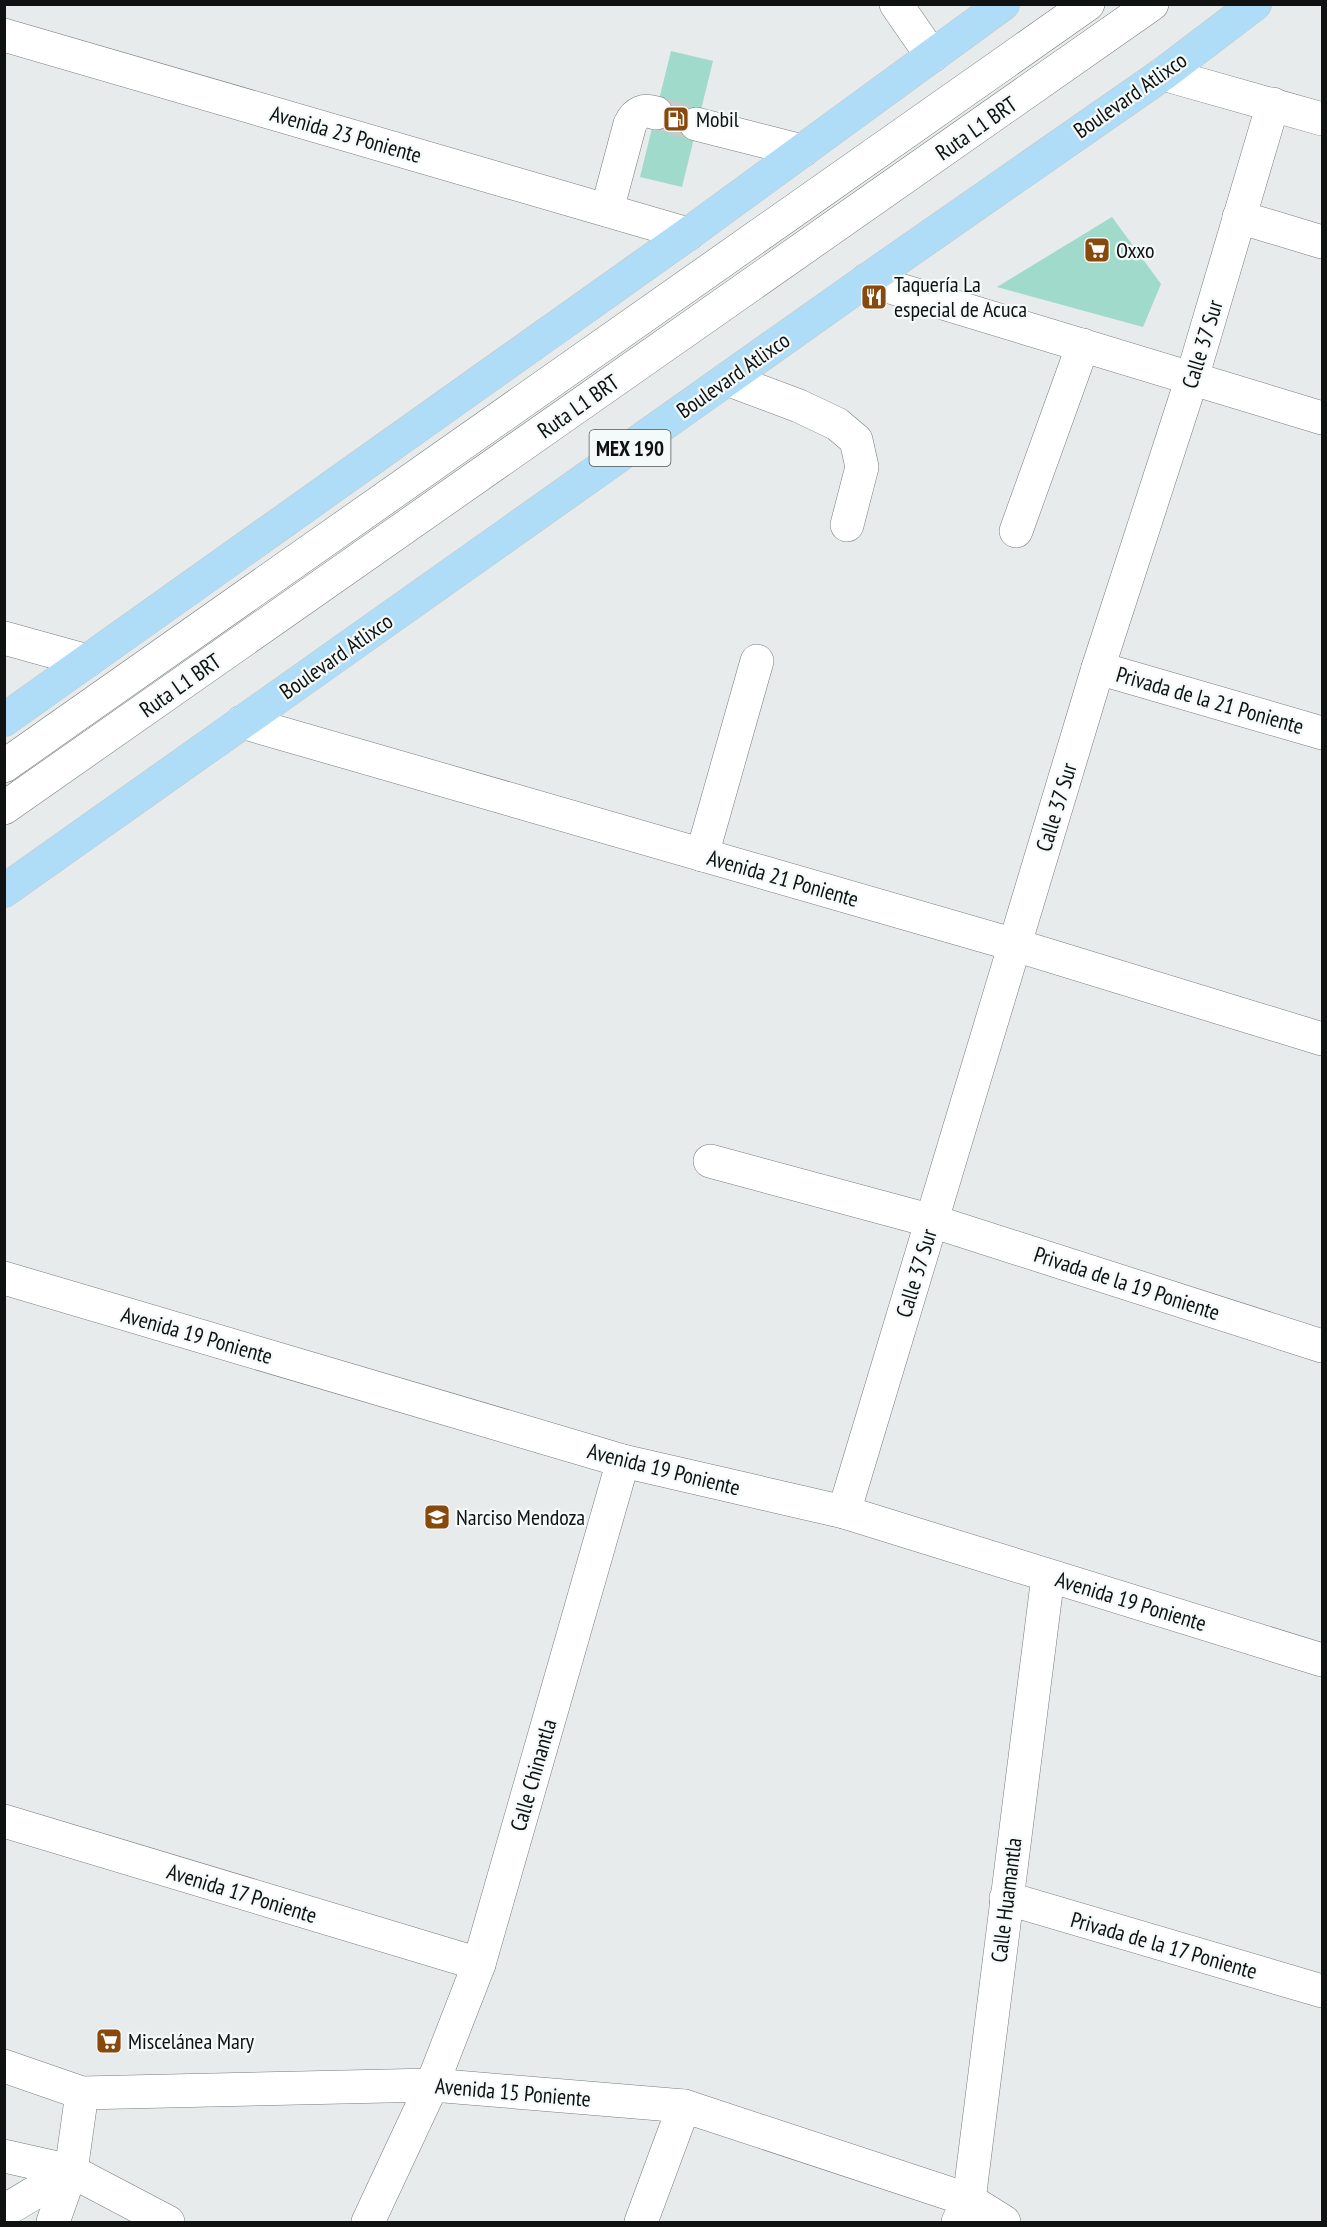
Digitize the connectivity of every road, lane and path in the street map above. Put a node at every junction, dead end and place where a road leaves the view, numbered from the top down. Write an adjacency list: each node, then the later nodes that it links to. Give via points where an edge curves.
1 (896, 4): 7 (street)
2 (1003, 4): 7 (main road)
3 (1088, 4): 32 (street, Ruta L1 BRT)
4 (1152, 4): 33 (street, Ruta L1 BRT)
5 (1256, 4): 8 (main road, Boulevard Atlixco / MEX 190)
6 (4, 35): 14 (street, Avenida 23 Poniente)
7 (932, 56): 13 (main road)
8 (1163, 74): 9 (street); 18 (main road, Boulevard Atlixco / MEX 190)
9 (1273, 104): 11 (street); 15 (street, Calle 37 Sur)
10 (656, 113): 14 (street, via 642,112 630,123)
11 (1323, 119)
12 (696, 124): 13 (street)
13 (802, 151): 16 (main road)
14 (607, 210): 16 (street, Avenida 23 Poniente)
15 (1239, 217): 17 (street); 20 (street, Calle 37 Sur)
16 (688, 234): 27 (main road)
17 (1323, 242)
18 (867, 280): 19 (street); 21 (main road, Boulevard Atlixco / MEX 190)
19 (1083, 345): 20 (street); 24 (street)
20 (1192, 378): 22 (street); 28 (street, Calle 37 Sur)
21 (727, 379): 23 (street, via 808,410 837,424 856,440 862,467); 30 (main road, Boulevard Atlixco / MEX 190)
22 (1323, 418)
23 (847, 525)
24 (1016, 531)
25 (4, 639): 27 (street)
26 (757, 661): 34 (street)
27 (87, 662): 29 (main road)
28 (1098, 668): 31 (street, Privada de la 21 Poniente); 36 (street, Calle 37 Sur)
29 (4, 720)
30 (242, 722): 34 (street, Avenida 21 Poniente); 35 (main road, Boulevard Atlixco / MEX 190)
31 (1323, 733)
32 (4, 766)
33 (4, 808)
34 (702, 855): 36 (street, Avenida 21 Poniente)
35 (4, 891)
36 (1015, 945): 37 (street, Avenida 21 Poniente); 39 (street, Calle 37 Sur)
37 (1323, 1039)
38 (710, 1161): 39 (street, Privada de la 19 Poniente)
39 (932, 1221): 41 (street, Privada de la 19 Poniente); 43 (street, Calle 37 Sur)
40 (4, 1278): 42 (street, Avenida 19 Poniente)
41 (1323, 1346)
42 (623, 1461): 43 (street, Avenida 19 Poniente); 48 (street, Calle Chinantla)
43 (844, 1512): 44 (street, Avenida 19 Poniente)
44 (1048, 1576): 45 (street, Avenida 19 Poniente); 47 (street, Calle Huamantla)
45 (1323, 1660)
46 (4, 1821): 48 (street, Avenida 17 Poniente)
47 (1006, 1899): 49 (street, Privada de la 17 Poniente); 57 (street, Calle Huamantla)
48 (479, 1964): 51 (street, Calle Chinantla)
49 (1323, 1991)
50 (4, 2066): 52 (street, Avenida 15 Poniente)
51 (432, 2085): 52 (street, Avenida 15 Poniente); 53 (street, Avenida 15 Poniente); 60 (street, Calle Chinantla)
52 (82, 2093): 55 (street)
53 (684, 2106): 57 (street, Avenida 15 Poniente); 61 (street)
54 (4, 2156): 55 (street)
55 (71, 2171): 56 (street); 58 (street); 59 (street)
56 (4, 2211)
57 (963, 2211): 62 (street, Avenida 15 Poniente)
58 (53, 2223)
59 (168, 2223)
60 (368, 2223)
61 (641, 2223)
62 (1004, 2223)

